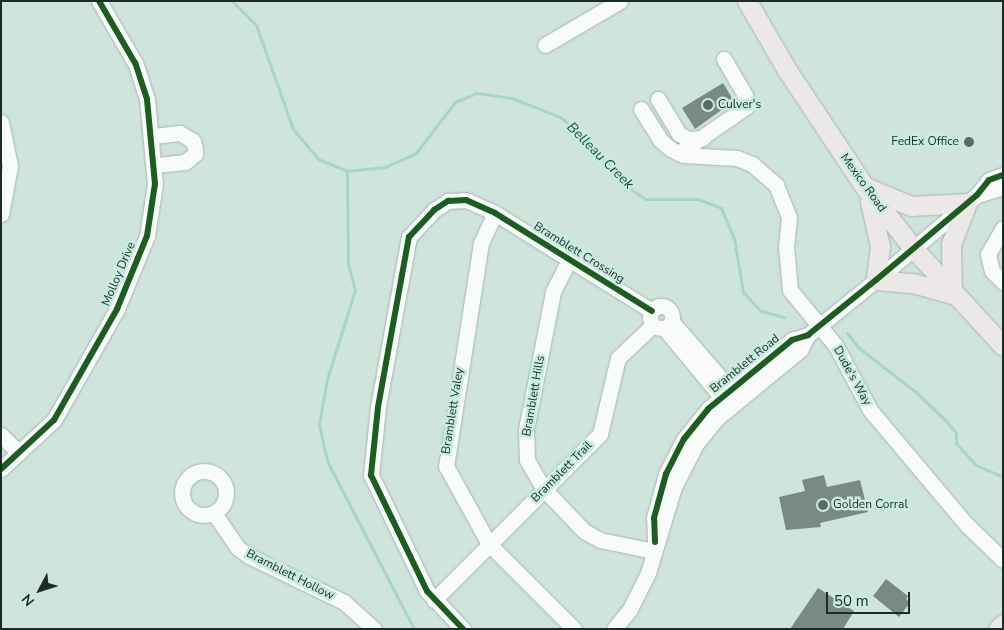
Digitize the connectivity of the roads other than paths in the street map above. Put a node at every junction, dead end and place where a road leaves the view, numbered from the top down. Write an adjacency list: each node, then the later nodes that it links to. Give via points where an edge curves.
1 (99, 1): 9 (street, Molloy Drive, via 135,63)
2 (620, 1): 4 (street)
3 (747, 1): 14 (main road, Mexico Road, via 804,99)
4 (545, 45)
5 (724, 59): 10 (street, via 748,102 742,111)
6 (658, 99): 10 (street, via 679,134 688,139)
7 (640, 110): 11 (street, via 660,140)
8 (1, 122): 18 (street, via 10,166)
9 (152, 136): 12 (street, Molloy Drive); 12 (street, via 180,133 193,140 195,148 195,154 185,162)
10 (703, 138): 11 (street)
11 (679, 153): 26 (street, Dude's Way, via 736,158 752,164 776,185 789,218 786,253 790,290)
12 (155, 165): 30 (street, Molloy Drive, via 146,236 134,273 54,420)
13 (1003, 175): 16 (street, Bramblett Road, via 989,180)
14 (864, 186): 16 (main road, via 911,206); 20 (main road, Mexico Road); 22 (main road, via 878,224 880,246)
15 (1003, 187): 16 (street)
16 (972, 199): 20 (street, Bramblett Road); 24 (main road, via 951,244)
17 (495, 213): 21 (street, Bramblett Crossing); 34 (street, Bramblett Valey, via 481,243 445,454 450,475); 38 (street, Bramblett Crossing, via 466,200 448,201 434,210 409,237 378,407 370,462 374,485)
18 (1, 214)
19 (1003, 228): 23 (street, via 988,254 992,271)
20 (913, 248): 22 (street, Bramblett Road); 24 (main road, Mexico Road)
21 (568, 262): 25 (street, Bramblett Crossing); 32 (street, Bramblett Hills, via 553,292 526,438 527,460)
22 (876, 280): 24 (main road, via 913,282); 26 (street, Bramblett Road)
23 (1003, 282)
24 (952, 294): 27 (main road, Mexico Road)
25 (660, 322): 28 (street, Bramblett Crossing); 32 (street, Bramblett Trail, via 618,358 600,434)
26 (813, 330): 28 (street, Bramblett Road, via 800,350); 36 (street, Dude's Way, via 836,346 870,410)
27 (1003, 346)
28 (730, 398): 35 (street, Bramblett Road, via 686,461 674,487 666,523)
29 (1, 435): 30 (street)
30 (19, 453): 31 (street, Molloy Drive)
31 (1, 469)
32 (544, 490): 34 (street, Bramblett Trail); 35 (street, Bramblett Hills, via 592,537)
33 (214, 513): 40 (street, Bramblett Hollow, via 234,542 249,556 344,602)
34 (489, 544): 38 (street, Bramblett Trail); 42 (street, Bramblett Valey)
35 (654, 546): 43 (street, Bramblett Road, via 640,592)
36 (1000, 558): 37 (street, Dude's Way)
37 (1003, 574)
38 (434, 600): 41 (street, Bramblett Crossing)
39 (1003, 624): 44 (main road)
40 (374, 629)
41 (463, 629)
42 (574, 629)
43 (614, 629)
44 (998, 629)

